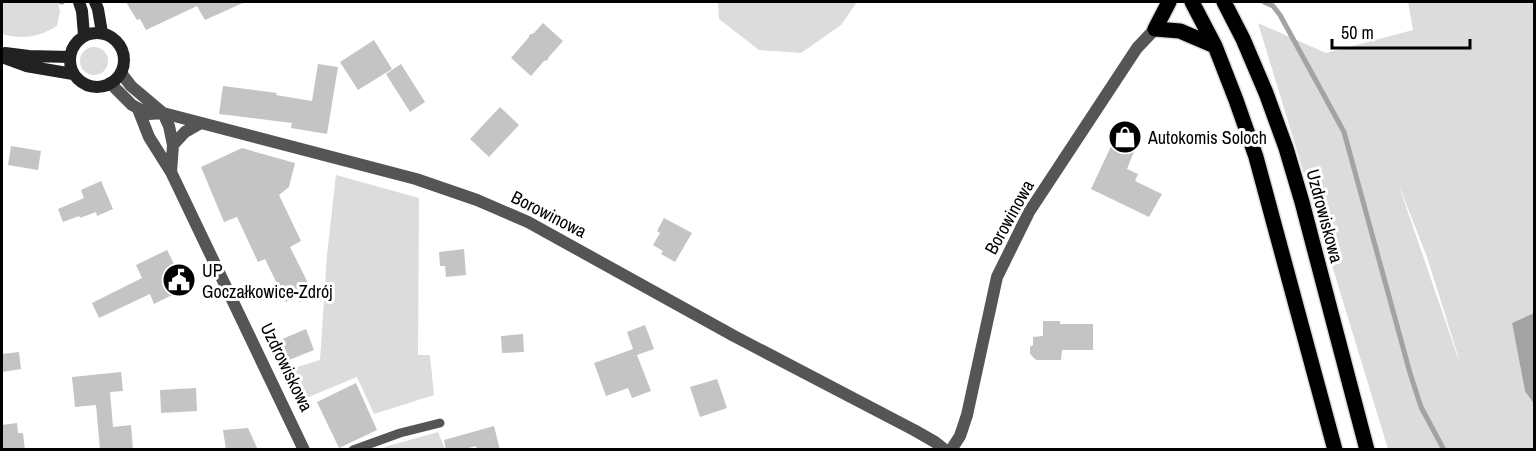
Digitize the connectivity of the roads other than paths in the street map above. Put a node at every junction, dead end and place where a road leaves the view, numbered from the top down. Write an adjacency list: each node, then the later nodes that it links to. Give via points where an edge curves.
1 (79, 2): 8 (street)
2 (95, 2): 7 (street)
3 (1169, 2): 6 (main road)
4 (1192, 2): 9 (main road)
5 (1224, 2): 26 (main road, Uzdrowiskowa, via 1266,93 1286,148)
6 (1155, 28): 9 (main road, via 1180,31); 24 (street, Borowinowa, via 1137,48 1029,212 997,277 967,415)
7 (102, 33): 8 (street); 12 (street, via 122,48)
8 (84, 35): 11 (street, via 72,48)
9 (1215, 46): 25 (main road, via 1256,157)
10 (2, 55): 11 (street); 13 (street, via 26,66)
11 (70, 57): 13 (street)
12 (121, 73): 14 (street); 16 (street)
13 (74, 74): 14 (street, via 86,85 103,87)
14 (110, 83): 15 (street)
15 (138, 109): 16 (street, Borowinowa, via 149,114); 19 (street, Uzdrowiskowa)
16 (163, 113): 17 (street, Borowinowa); 18 (street, Uzdrowiskowa)
17 (199, 124): 18 (street); 23 (street, Borowinowa, via 416,179 503,210)
18 (173, 145): 19 (street, Uzdrowiskowa)
19 (171, 172): 21 (street, Uzdrowiskowa)
20 (440, 423): 22 (lane)
21 (304, 450)
22 (353, 450)
23 (945, 450)
24 (951, 450)
25 (1335, 450)
26 (1367, 450)

